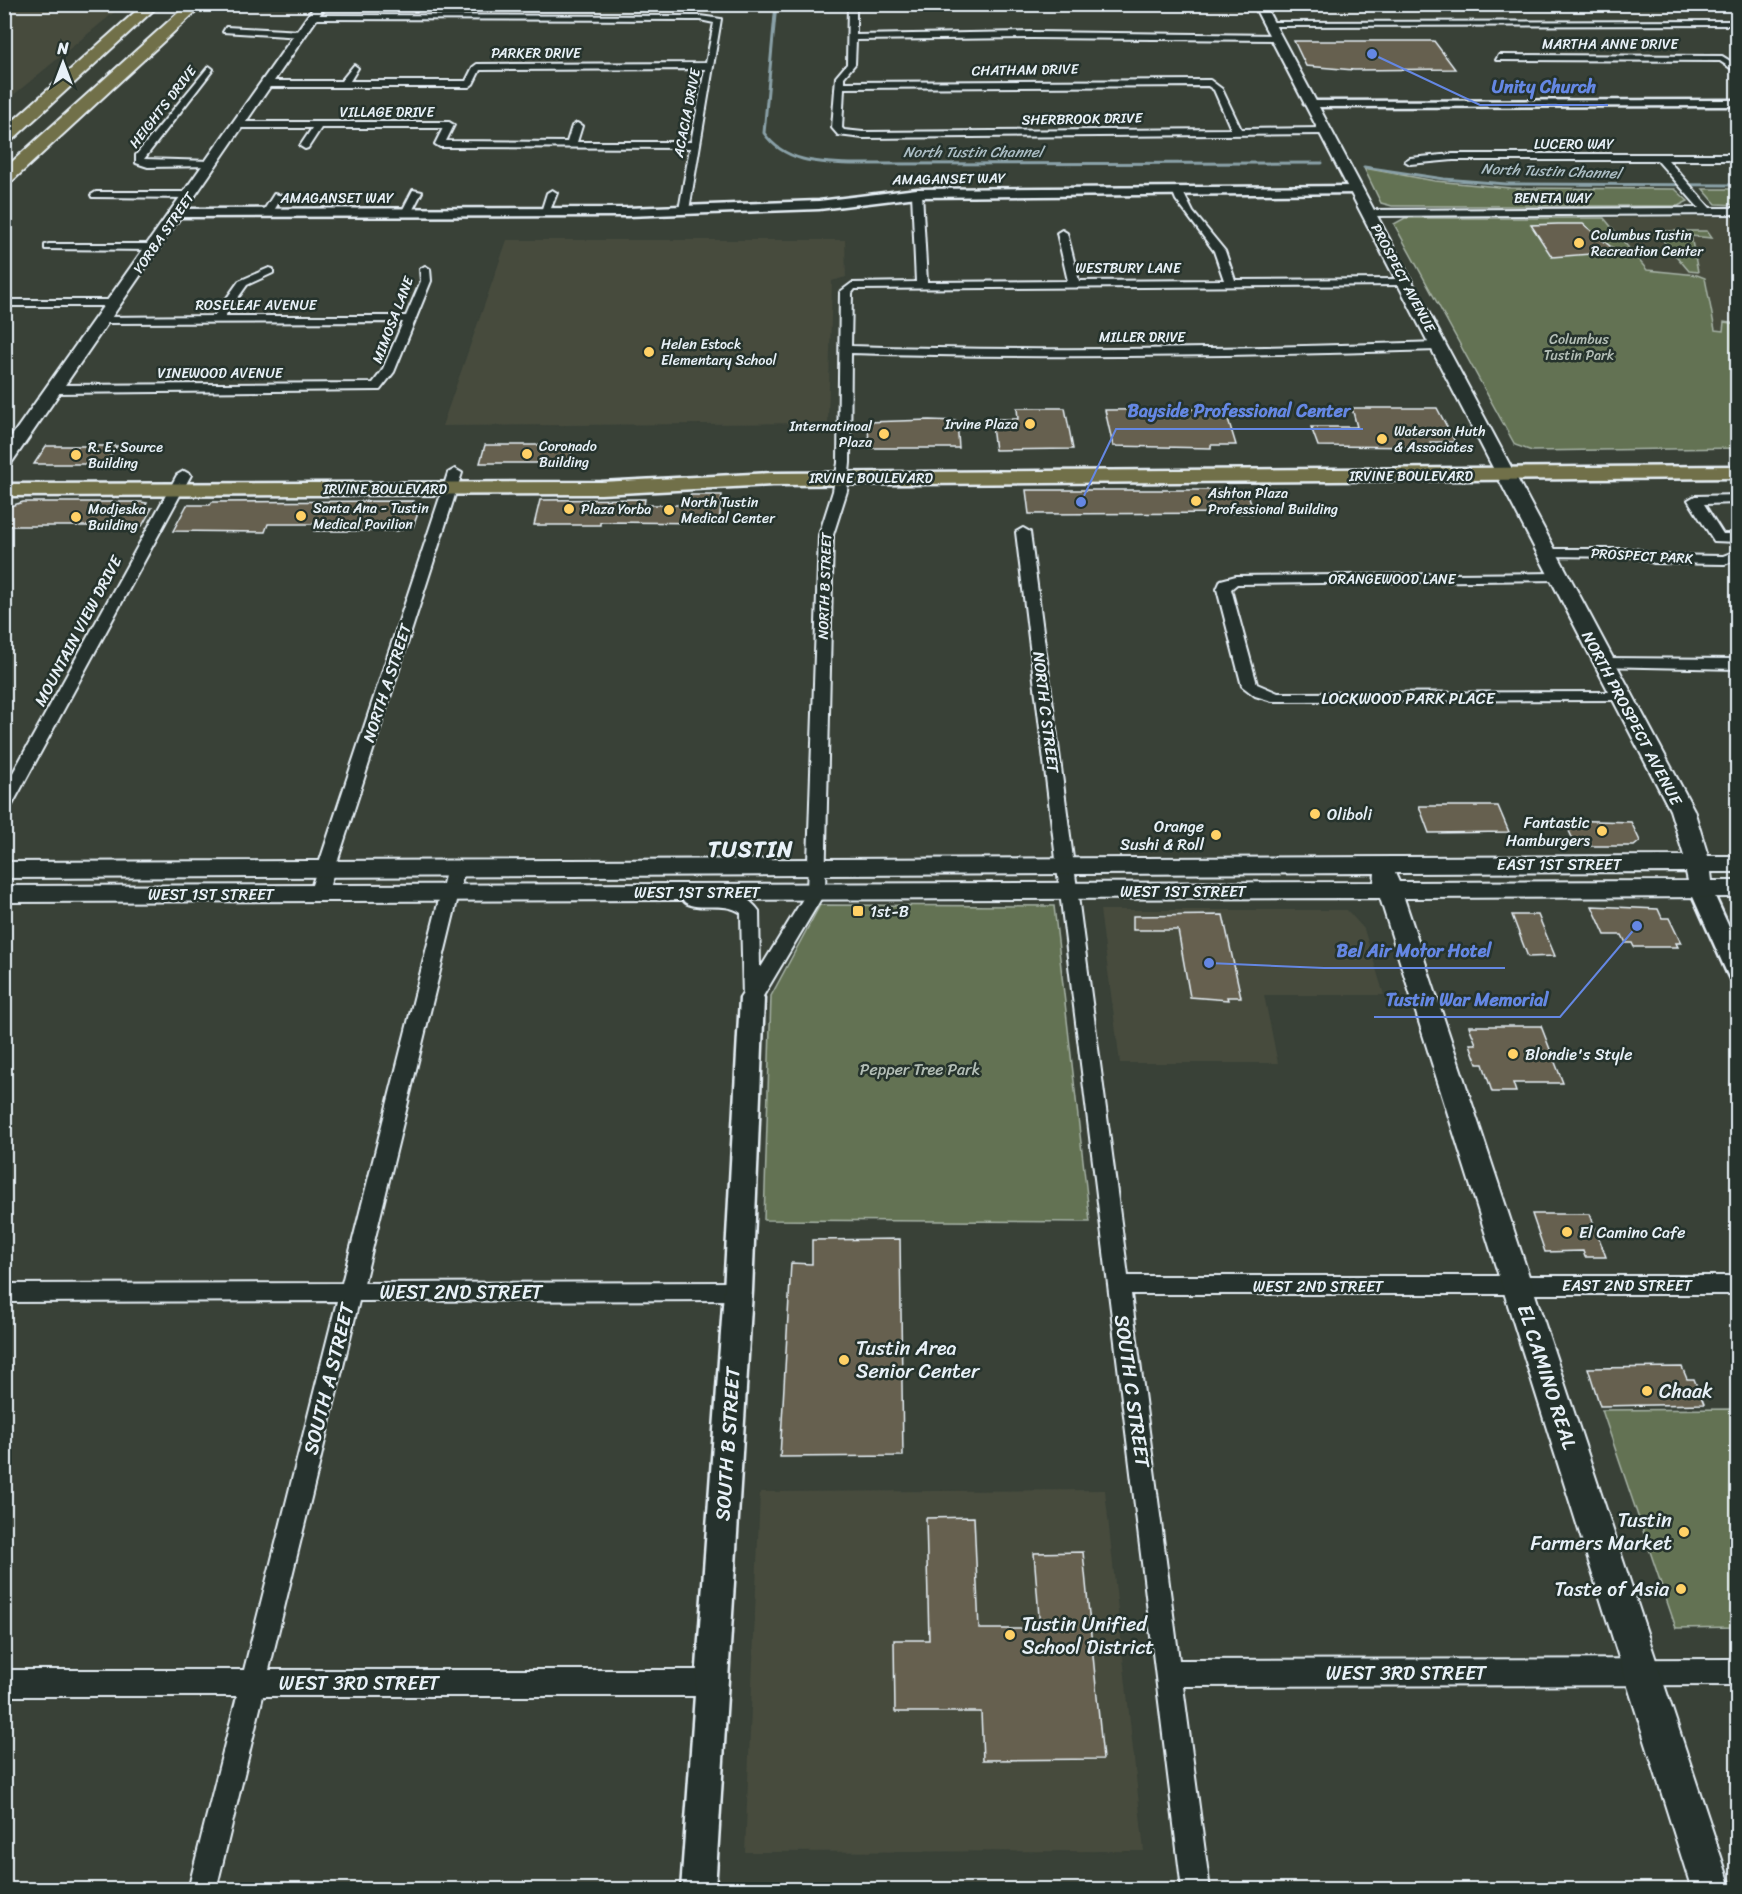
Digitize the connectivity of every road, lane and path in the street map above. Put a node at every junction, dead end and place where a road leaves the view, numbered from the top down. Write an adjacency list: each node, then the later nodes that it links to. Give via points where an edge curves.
1 (153, 4): 24 (highway)
2 (196, 4): 35 (highway)
3 (852, 4): 13 (street)
4 (1258, 4): 8 (main road, PROSPECT AVENUE)
5 (318, 11): 6 (street, via 383,21); 11 (main road, YORBA STREET)
6 (496, 17): 10 (street); 15 (street, ACACIA DRIVE, via 718,21)
7 (1737, 23): 8 (street)
8 (1268, 24): 12 (main road, PROSPECT AVENUE)
9 (226, 30): 11 (street)
10 (490, 30)
11 (302, 34): 19 (main road, YORBA STREET)
12 (1275, 37): 13 (street, via 1032,35); 23 (main road, PROSPECT AVENUE)
13 (852, 39): 21 (street, via 851,64 840,77)
14 (1499, 58): 18 (street, MARTHA ANNE DRIVE, via 1722,59)
15 (709, 66): 20 (street, PARKER DRIVE, via 594,71 477,67 469,84); 33 (street, ACACIA DRIVE)
16 (354, 68): 20 (street)
17 (209, 69): 39 (street, HEIGHTS DRIVE, via 139,161)
18 (1737, 70)
19 (267, 84): 20 (street, PARKER DRIVE); 25 (main road, YORBA STREET)
20 (344, 84)
21 (840, 85): 29 (street, CHATHAM DRIVE, via 1210,83 1218,89); 29 (street, SHERBROOK DRIVE, via 837,128 841,133)
22 (1737, 103): 23 (street)
23 (1310, 104): 30 (main road, PROSPECT AVENUE)
24 (22, 123): 28 (highway); 31 (highway)
25 (239, 125): 26 (street, VILLAGE DRIVE); 39 (main road, YORBA STREET)
26 (318, 125): 32 (street, VILLAGE DRIVE, via 449,125 440,144); 34 (street, VILLAGE DRIVE)
27 (577, 126): 32 (street)
28 (4, 130)
29 (1236, 131): 30 (street, SHERBROOK DRIVE)
30 (1324, 131): 43 (main road, PROSPECT AVENUE)
31 (4, 138)
32 (571, 144): 33 (street, VILLAGE DRIVE)
33 (694, 145): 50 (street, ACACIA DRIVE)
34 (304, 146)
35 (39, 148): 40 (highway); 41 (highway)
36 (1660, 157): 37 (street, LUCERO WAY); 38 (street, LUCERO WAY); 51 (street)
37 (1737, 157)
38 (1410, 160)
39 (211, 164): 48 (main road, YORBA STREET)
40 (4, 179)
41 (4, 190)
42 (1178, 190): 43 (street, AMAGANSET WAY); 46 (street, AMAGANSET WAY); 63 (street, via 1190,218 1220,253)
43 (1356, 190): 57 (main road, PROSPECT AVENUE)
44 (417, 192): 55 (street, AMAGANSET WAY)
45 (552, 193): 56 (street)
46 (917, 193): 50 (street, AMAGANSET WAY, via 819,205); 66 (street)
47 (96, 195): 48 (street)
48 (190, 195): 53 (main road, YORBA STREET)
49 (278, 196): 54 (street, AMAGANSET WAY)
50 (684, 210): 56 (street, AMAGANSET WAY)
51 (1707, 211): 52 (street, BENETA WAY); 57 (street, BENETA WAY)
52 (1737, 211)
53 (177, 213): 54 (street, AMAGANSET WAY); 60 (main road, YORBA STREET)
54 (267, 213): 55 (street, AMAGANSET WAY)
55 (406, 213): 56 (street, AMAGANSET WAY)
56 (544, 213)
57 (1368, 213): 64 (main road, PROSPECT AVENUE)
58 (1062, 233): 65 (street)
59 (49, 247): 60 (street)
60 (154, 247): 69 (main road, YORBA STREET)
61 (425, 269): 70 (street, MIMOSA LANE, via 426,280)
62 (269, 271): 72 (street, via 243,283)
63 (1230, 282): 64 (street, WESTBURY LANE); 65 (street, WESTBURY LANE)
64 (1404, 282): 73 (main road, PROSPECT AVENUE)
65 (1074, 283): 66 (street, WESTBURY LANE)
66 (922, 284): 67 (street, WESTBURY LANE)
67 (852, 285): 74 (street, NORTH B STREET, via 846,292)
68 (4, 303): 69 (street)
69 (115, 303): 71 (main road, YORBA STREET)
70 (410, 319): 72 (street, ROSELEAF AVENUE); 75 (street, MIMOSA LANE)
71 (103, 320): 72 (street, ROSELEAF AVENUE); 76 (main road, YORBA STREET)
72 (217, 320)
73 (1438, 346): 74 (street, MILLER DRIVE, via 979,353); 79 (main road, PROSPECT AVENUE)
74 (846, 349): 80 (street, NORTH B STREET)
75 (383, 381): 76 (street, VINEWOOD AVENUE, via 366,388)
76 (55, 389): 78 (main road, YORBA STREET)
77 (1737, 457): 79 (main road, IRVINE BOULEVARD)
78 (4, 461)
79 (1499, 468): 80 (main road, IRVINE BOULEVARD); 81 (main road, IRVINE BOULEVARD); 89 (main road, PROSPECT AVENUE)
80 (844, 470): 83 (main road, IRVINE BOULEVARD, via 601,488); 101 (street, NORTH B STREET, via 826,535)
81 (1737, 472)
82 (4, 475): 84 (main road, IRVINE BOULEVARD)
83 (452, 481): 84 (main road, IRVINE BOULEVARD); 103 (street, NORTH A STREET)
84 (179, 482): 85 (main road, IRVINE BOULEVARD); 96 (street, MOUNTAIN VIEW DRIVE)
85 (4, 490)
86 (1737, 499): 88 (street, via 1695,500 1719,538)
87 (1023, 532): 100 (street, NORTH C STREET)
88 (1737, 538)
89 (1545, 553): 90 (street, PROSPECT PARK, via 1636,553 1654,559 1713,560); 91 (main road, NORTH PROSPECT AVENUE)
90 (1737, 554)
91 (1558, 578): 92 (street, ORANGEWOOD LANE, via 1236,580 1226,583 1224,590); 93 (main road, NORTH PROSPECT AVENUE)
92 (1236, 636): 95 (street, LOCKWOOD PARK PLACE, via 1250,686 1277,698)
93 (1603, 663): 94 (street); 95 (main road, NORTH PROSPECT AVENUE)
94 (1737, 664)
95 (1621, 697): 97 (main road, NORTH PROSPECT AVENUE, via 1682,810)
96 (4, 805)
97 (1697, 864): 98 (main road, EAST 1ST STREET); 99 (main road, EAST 1ST STREET); 107 (main road, NORTH PROSPECT AVENUE)
98 (1737, 864)
99 (1382, 865): 100 (main road, WEST 1ST STREET); 106 (main road, EL CAMINO REAL)
100 (1066, 866): 101 (main road, WEST 1ST STREET); 108 (street, NORTH C STREET)
101 (817, 867): 102 (main road, WEST 1ST STREET); 110 (street, NORTH B STREET)
102 (456, 868): 103 (main road, WEST 1ST STREET); 111 (street, SOUTH A STREET)
103 (326, 869): 104 (main road, WEST 1ST STREET); 113 (street, NORTH A STREET)
104 (4, 870)
105 (1737, 889): 107 (main road, EAST 1ST STREET)
106 (1389, 890): 107 (main road, EAST 1ST STREET); 108 (main road, WEST 1ST STREET); 118 (main road, EL CAMINO REAL)
107 (1701, 890): 114 (street)
108 (1069, 891): 110 (main road, WEST 1ST STREET); 116 (street, SOUTH C STREET)
109 (641, 892): 110 (main road, WEST 1ST STREET); 111 (main road, WEST 1ST STREET); 115 (street, SOUTH B STREET, via 659,900 737,901 750,911)
110 (816, 892): 115 (street, SOUTH B STREET)
111 (449, 893): 113 (main road, WEST 1ST STREET); 120 (street, SOUTH A STREET)
112 (4, 894): 113 (main road, WEST 1ST STREET)
113 (318, 894)
114 (1737, 973)
115 (752, 998): 119 (street, SOUTH B STREET)
116 (1118, 1285): 118 (street, WEST 2ND STREET); 124 (street, SOUTH C STREET)
117 (1737, 1285): 118 (street, EAST 2ND STREET)
118 (1517, 1286): 122 (main road, EL CAMINO REAL)
119 (738, 1291): 120 (street, WEST 2ND STREET); 127 (street, SOUTH B STREET)
120 (350, 1292): 121 (street, WEST 2ND STREET); 126 (street, SOUTH A STREET)
121 (4, 1293)
122 (1643, 1672): 123 (street, WEST 3RD STREET); 124 (street, WEST 3RD STREET); 131 (main road, EL CAMINO REAL)
123 (1737, 1672)
124 (1170, 1673): 130 (street, SOUTH C STREET)
125 (4, 1683): 126 (street, WEST 3RD STREET)
126 (254, 1683): 127 (street, WEST 3RD STREET); 128 (street, SOUTH A STREET)
127 (713, 1683): 129 (street, SOUTH B STREET)
128 (202, 1890)
129 (698, 1890)
130 (1196, 1890)
131 (1712, 1890)

